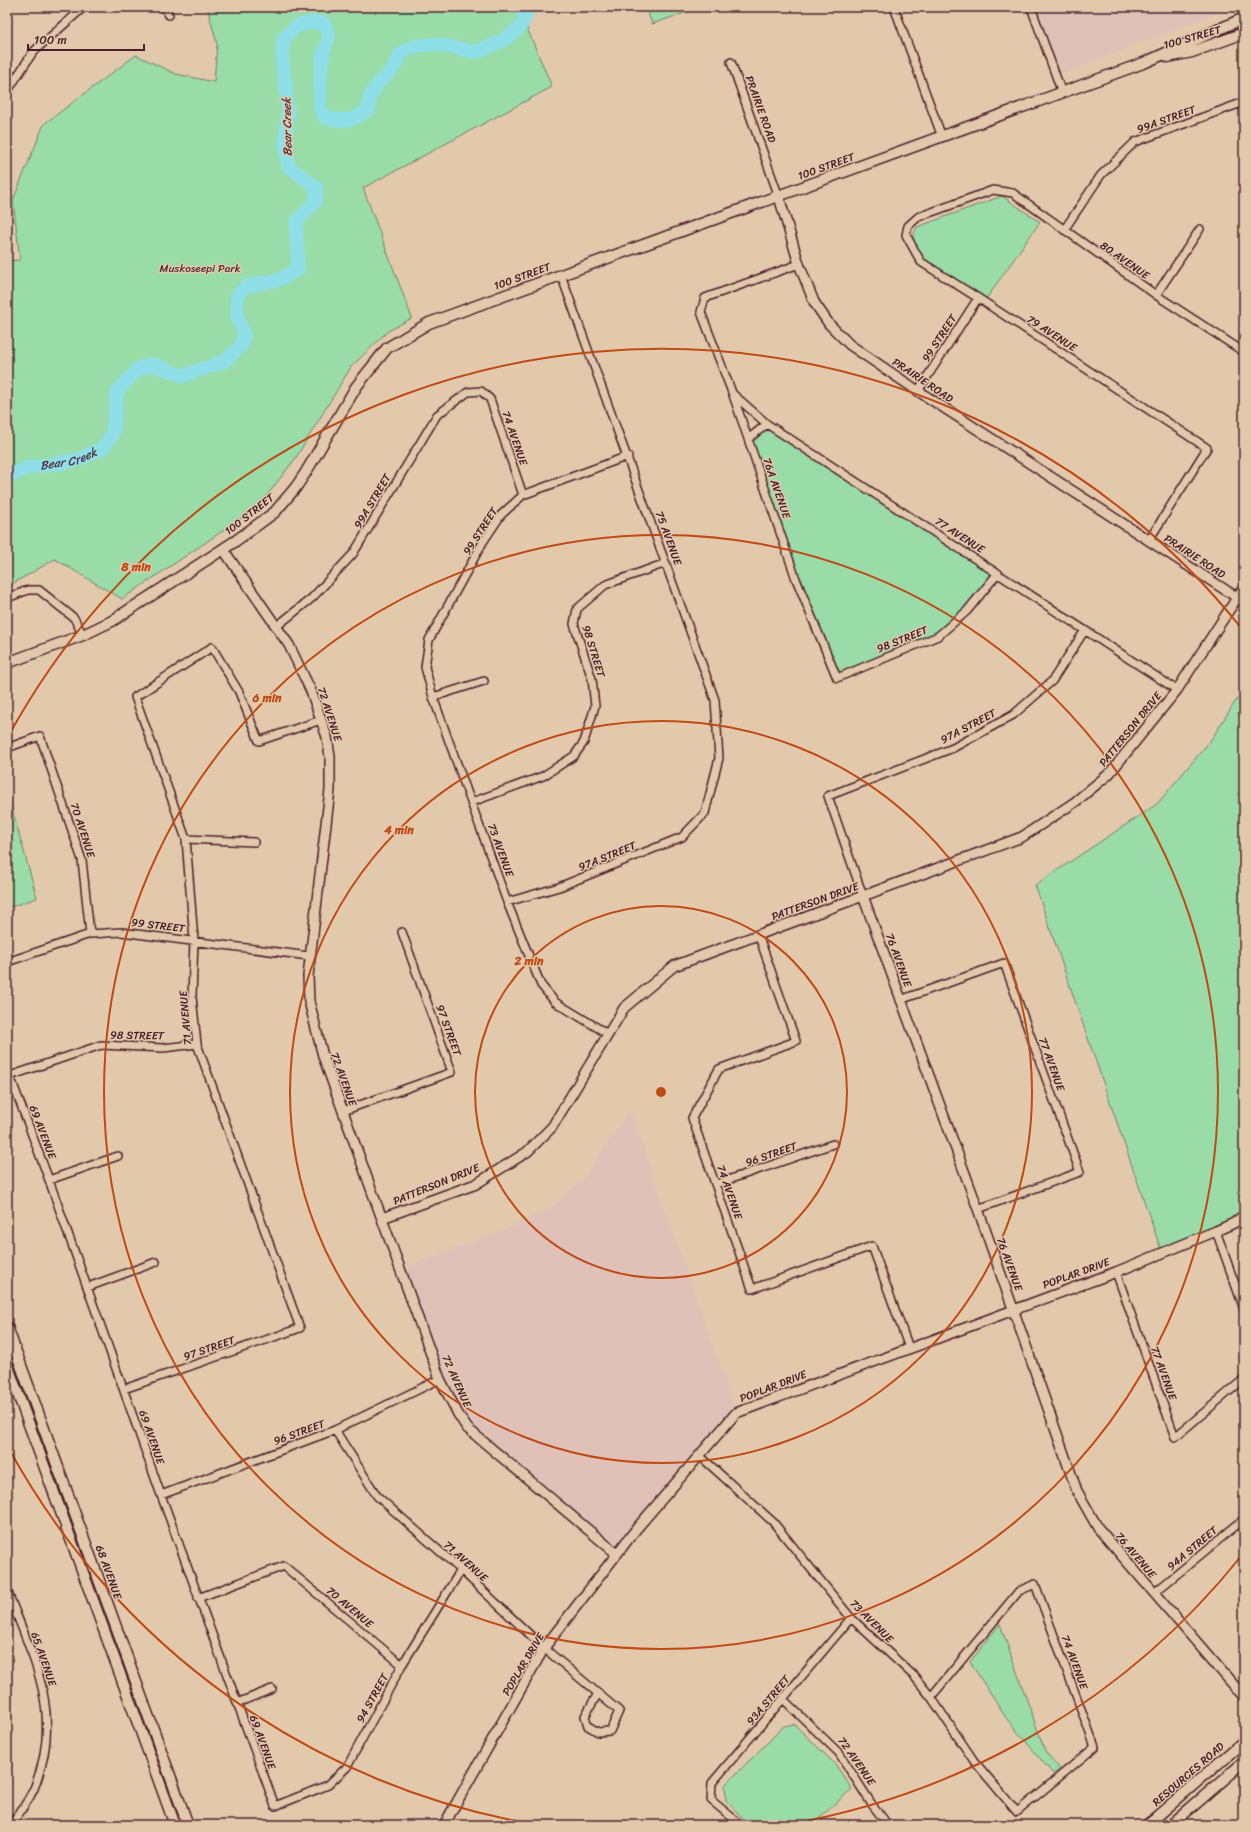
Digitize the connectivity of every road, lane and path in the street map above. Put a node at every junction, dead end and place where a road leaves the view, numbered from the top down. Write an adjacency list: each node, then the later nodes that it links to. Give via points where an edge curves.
1 (84, 7): 10 (street, via 33,52)
2 (164, 7): 5 (street)
3 (894, 7): 13 (street)
4 (1031, 7): 11 (street)
5 (170, 15)
6 (1244, 18): 9 (main road, 100 STREET)
7 (1244, 33): 9 (main road, 100 STREET, via 1192,52)
8 (731, 62): 15 (street, PRAIRIE ROAD)
9 (1146, 62): 11 (main road, 100 STREET)
10 (7, 92)
11 (1062, 93): 13 (main road, 100 STREET)
12 (1244, 102): 17 (street, 99A STREET, via 1135,142 1101,175)
13 (942, 137): 15 (main road, 100 STREET)
14 (993, 190): 17 (street, 80 AVENUE, via 1013,193); 21 (street, 79 AVENUE, via 918,217 910,223 906,235 921,262)
15 (779, 196): 18 (street, PRAIRIE ROAD); 19 (main road, 100 STREET)
16 (1200, 229): 20 (street)
17 (1064, 230): 20 (street, 80 AVENUE)
18 (799, 264): 24 (street, PRAIRIE ROAD, via 814,302 829,324 850,344); 25 (street, 76A AVENUE, via 705,298 701,312)
19 (561, 274): 28 (street, 75 AVENUE); 31 (main road, 100 STREET, via 429,323 387,348 356,386 306,472 285,500 258,525)
20 (1156, 295): 22 (street, 80 AVENUE)
21 (978, 298): 24 (street, 99 STREET); 30 (street, 79 AVENUE, via 1206,448)
22 (1244, 352)
23 (481, 391): 29 (street, 74 AVENUE, via 490,398); 37 (street, 99A STREET, via 468,392 437,414 353,554 312,598)
24 (918, 391): 30 (street, PRAIRIE ROAD)
25 (734, 395): 26 (street, 77 AVENUE); 27 (street, 76A AVENUE)
26 (767, 424): 27 (street); 33 (street, 77 AVENUE)
27 (748, 439): 42 (street, 76A AVENUE, via 796,579)
28 (628, 456): 29 (street, 99 STREET); 32 (street, 75 AVENUE)
29 (523, 495): 40 (street, 99 STREET, via 501,515 483,542)
30 (1148, 540): 36 (street, PRAIRIE ROAD)
31 (223, 549): 37 (street, 72 AVENUE); 39 (main road, 100 STREET, via 112,621)
32 (666, 563): 49 (street, 98 STREET, via 605,585 577,609 574,624 592,679 595,706 584,742 574,756 543,776); 50 (street, 75 AVENUE, via 715,700 719,758)
33 (998, 573): 38 (street, 77 AVENUE); 42 (street, 98 STREET, via 967,611 938,636)
34 (1244, 587): 36 (street, PATTERSON DRIVE)
35 (7, 598): 39 (street, via 28,590 39,590 74,618)
36 (1241, 600): 44 (street, PATTERSON DRIVE)
37 (277, 626): 46 (street, 72 AVENUE, via 299,664)
38 (1085, 630): 44 (street, 77 AVENUE); 48 (street, 97A STREET, via 1052,680 1012,715 953,748)
39 (83, 636): 41 (main road, 100 STREET)
40 (429, 640): 45 (street, 73 AVENUE, via 425,667)
41 (7, 663)
42 (837, 678)
43 (484, 682): 45 (street)
44 (1177, 690): 53 (street, PATTERSON DRIVE, via 1109,774 1075,802 1022,837)
45 (433, 697): 49 (street, 73 AVENUE)
46 (321, 720): 51 (street, 71 AVENUE, via 259,741 239,692 212,647 135,697); 59 (street, 72 AVENUE, via 327,737 331,775)
47 (7, 748): 56 (street, 70 AVENUE, via 40,736 82,860)
48 (828, 796): 53 (street, 76 AVENUE)
49 (472, 802): 54 (street, 73 AVENUE)
50 (704, 813): 54 (street, 97A STREET, via 682,837 559,887)
51 (186, 839): 52 (street); 58 (street, 71 AVENUE)
52 (254, 842)
53 (863, 896): 57 (street, PATTERSON DRIVE); 61 (street, 76 AVENUE)
54 (508, 902): 62 (street, 73 AVENUE, via 541,985 555,1002)
55 (402, 932): 65 (street, 97 STREET, via 452,1072)
56 (90, 934): 58 (street, 99 STREET, via 121,932); 60 (street, 99 STREET)
57 (758, 934): 62 (street, PATTERSON DRIVE, via 674,966 624,1008); 69 (street, 74 AVENUE, via 796,1041 719,1069 692,1118)
58 (194, 940): 59 (street, 99 STREET); 63 (street, 71 AVENUE, via 192,997)
59 (309, 956): 65 (street, 72 AVENUE, via 309,1001 315,1029)
60 (7, 962)
61 (900, 1000): 70 (street, 76 AVENUE); 70 (street, 77 AVENUE, via 1004,963 1080,1172)
62 (608, 1034): 72 (street, PATTERSON DRIVE, via 552,1128 527,1152 476,1184)
63 (197, 1044): 64 (street, 98 STREET, via 163,1048 101,1045); 80 (street, 71 AVENUE)
64 (10, 1076): 68 (street, 69 AVENUE)
65 (343, 1111): 72 (street, 72 AVENUE)
66 (833, 1144): 69 (street, 96 STREET)
67 (118, 1156): 68 (street)
68 (49, 1180): 76 (street, 69 AVENUE)
69 (716, 1184): 81 (street, 74 AVENUE, via 752,1289 872,1246)
70 (978, 1209): 77 (street, 76 AVENUE)
71 (1244, 1215): 73 (street, POPLAR DRIVE)
72 (382, 1218): 83 (street, 72 AVENUE)
73 (1216, 1231): 75 (street, POPLAR DRIVE); 78 (street)
74 (156, 1262): 76 (street)
75 (1116, 1272): 77 (street, POPLAR DRIVE); 84 (street, 77 AVENUE, via 1175,1437)
76 (88, 1288): 85 (street, 69 AVENUE)
77 (1013, 1309): 81 (street, POPLAR DRIVE); 93 (street, 76 AVENUE, via 1077,1491 1098,1528)
78 (1244, 1309)
79 (7, 1327): 110 (main road, 68 AVENUE)
80 (300, 1328): 85 (street, 97 STREET)
81 (909, 1348): 87 (street, POPLAR DRIVE, via 736,1413)
82 (7, 1364): 109 (main road)
83 (440, 1379): 86 (street, 96 STREET); 90 (street, 72 AVENUE, via 467,1428)
84 (1244, 1379)
85 (124, 1389): 88 (street, 69 AVENUE)
86 (335, 1430): 88 (street, 96 STREET); 91 (street, 71 AVENUE, via 377,1496)
87 (700, 1456): 90 (street, POPLAR DRIVE); 95 (street, 73 AVENUE, via 773,1522)
88 (160, 1495): 94 (street, 69 AVENUE)
89 (1243, 1522): 93 (street, 94A STREET)
90 (617, 1554): 96 (street, POPLAR DRIVE)
91 (461, 1570): 96 (street, 71 AVENUE); 97 (street, 94 STREET)
92 (7, 1590): 108 (street, 65 AVENUE, via 43,1683 48,1722 46,1750 35,1788)
93 (1154, 1594): 101 (street, 76 AVENUE)
94 (198, 1598): 97 (street, 70 AVENUE, via 284,1566); 103 (street, 69 AVENUE)
95 (851, 1618): 100 (street, 73 AVENUE, via 914,1676); 102 (street, 93A STREET)
96 (544, 1648): 99 (street, 71 AVENUE); 111 (street, POPLAR DRIVE)
97 (402, 1665): 106 (street, 94 STREET, via 347,1766 328,1785)
98 (272, 1689): 103 (street)
99 (597, 1695): 99 (street, 71 AVENUE, via 585,1716 588,1726 598,1732 610,1731 619,1711)
100 (930, 1697): 107 (street, 73 AVENUE, via 974,1761); 107 (street, 74 AVENUE, via 1019,1591 1035,1584 1094,1747)
101 (1244, 1697)
102 (784, 1699): 112 (street, 93A STREET, via 712,1783 711,1800); 113 (street, 72 AVENUE, via 839,1753)
103 (237, 1703): 106 (street, 69 AVENUE)
104 (1244, 1741): 114 (main road, RESOURCES ROAD)
105 (1244, 1762): 115 (main road)
106 (275, 1806)
107 (1017, 1812)
108 (11, 1825)
109 (176, 1825)
110 (188, 1825)
111 (444, 1825)
112 (741, 1825)
113 (888, 1825)
114 (1147, 1825)
115 (1171, 1825)

